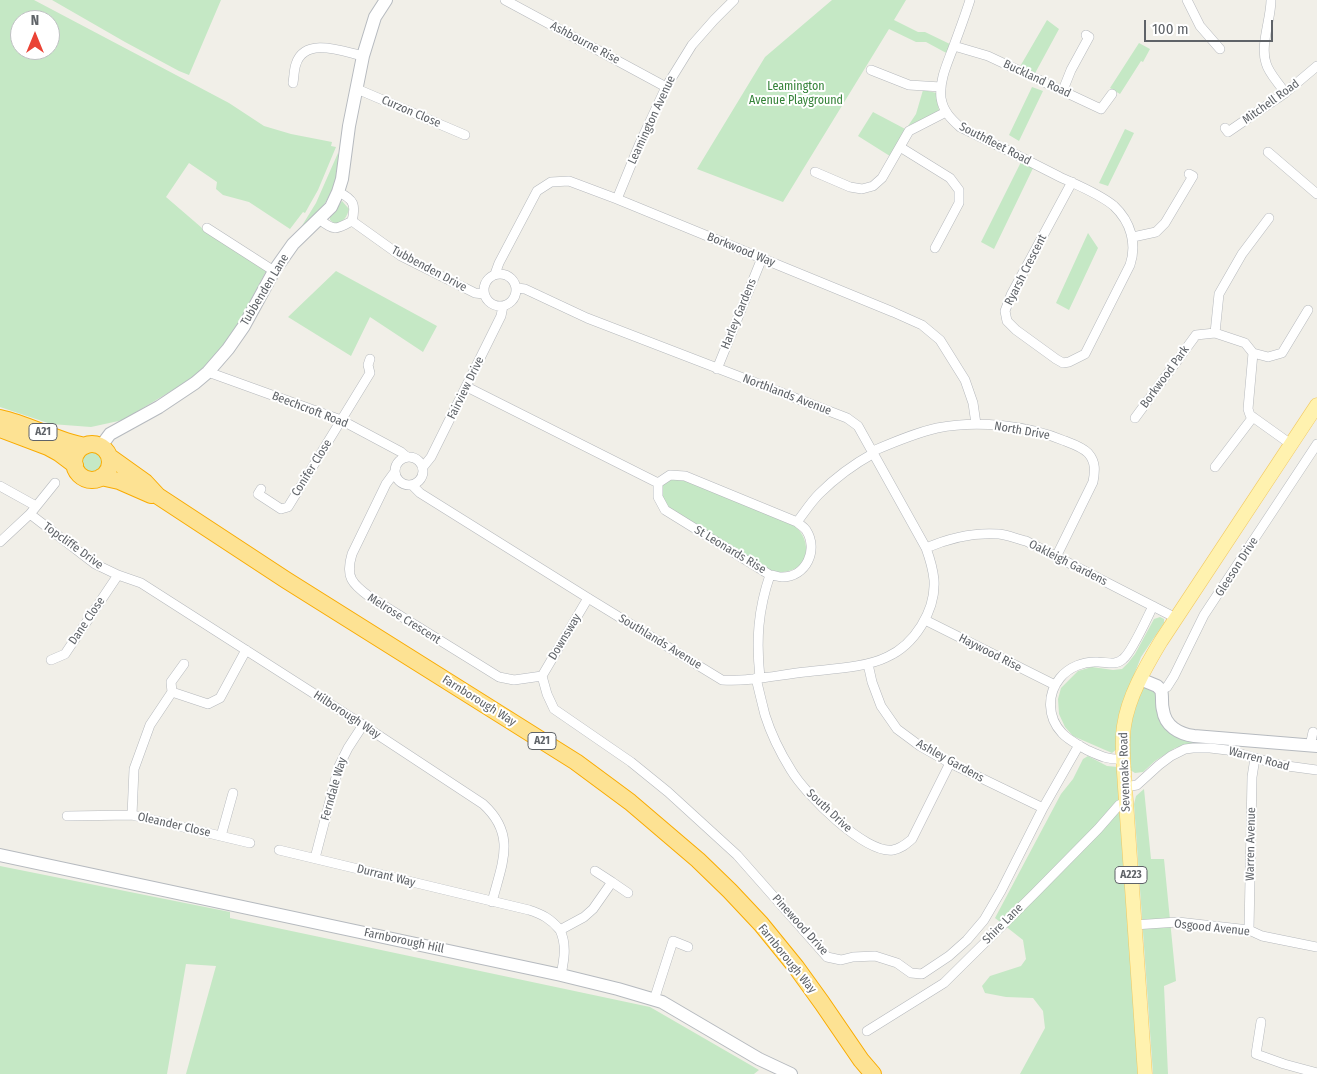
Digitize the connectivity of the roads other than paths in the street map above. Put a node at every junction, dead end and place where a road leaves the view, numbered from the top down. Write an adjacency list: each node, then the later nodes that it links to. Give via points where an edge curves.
1 (386, 0): 10 (main road, Tubbenden Lane, via 375,18)
2 (505, 0): 15 (street, Ashbourne Rise)
3 (734, 0): 15 (street, Leamington Avenue, via 692,46)
4 (1187, 0): 9 (street, via 1200,26)
5 (1271, 0): 18 (street, via 1265,58 1269,70)
6 (967, 1): 8 (street)
7 (1086, 35): 17 (street, via 1089,37)
8 (954, 46): 14 (street); 17 (street, Buckland Road, via 988,56)
9 (1220, 50)
10 (364, 56): 13 (street, via 323,47 313,48 303,53 296,63); 16 (main road, Tubbenden Lane)
11 (1317, 66): 18 (street, Mitchell Road)
12 (871, 70): 14 (street, via 909,85)
13 (293, 83)
14 (941, 86): 20 (street)
15 (666, 87): 30 (street, Leamington Avenue)
16 (357, 88): 22 (street, Curzon Close); 28 (main road, Tubbenden Lane)
17 (1062, 90): 19 (street, Buckland Road, via 1102,109)
18 (1285, 92): 21 (street, Mitchell Road, via 1228,132)
19 (1112, 94)
20 (946, 112): 23 (street, via 909,131); 27 (street, Southfleet Road, via 960,127)
21 (1224, 128)
22 (465, 135)
23 (900, 147): 25 (street, via 874,186 850,187); 36 (street, via 950,178 959,190 959,203)
24 (1268, 152): 29 (street)
25 (815, 172)
26 (1189, 174): 35 (street, via 1193,176 1165,223 1156,232)
27 (1072, 182): 35 (street, Southfleet Road, via 1114,207 1123,216); 35 (street, Ryarsh Crescent, via 1010,296 1005,312 1016,330 1063,363 1085,354 1130,265)
28 (338, 192): 32 (main road, Tubbenden Lane, via 331,207); 33 (street, via 354,203)
29 (1317, 194)
30 (617, 199): 37 (street, Borkwood Way); 39 (street, Borkwood Way, via 569,181 551,182 537,191)
31 (1269, 218): 44 (street, via 1242,254 1219,294)
32 (319, 219): 33 (street, via 333,228); 38 (main road, Tubbenden Lane, via 293,244)
33 (352, 221): 41 (street, Tubbenden Drive, via 401,256 475,293)
34 (207, 228): 38 (street)
35 (1133, 237)
36 (935, 248)
37 (762, 258): 47 (street, Harley Gardens); 55 (street, Borkwood Way, via 922,325 940,340 965,380)
38 (274, 271): 48 (main road, Tubbenden Lane, via 244,326)
39 (495, 274): 40 (street, via 511,278); 41 (street, via 486,282)
40 (517, 288): 42 (street, via 513,300); 47 (street, Northlands Avenue)
41 (484, 294): 42 (street, via 492,304)
42 (503, 306): 49 (street, Fairview Drive)
43 (1308, 310): 45 (street, via 1282,353 1268,357)
44 (1215, 333): 45 (street, via 1245,343); 53 (street, Borkwood Park, via 1196,335)
45 (1253, 353): 51 (street, via 1248,409)
46 (370, 359): 54 (street, via 370,373)
47 (717, 369): 60 (street, Northlands Avenue, via 847,418 858,426)
48 (208, 372): 54 (street, Beechcroft Road); 59 (main road, Tubbenden Lane, via 159,407 110,434)
49 (467, 386): 63 (street, Fairview Drive, via 431,458); 68 (street)
50 (1317, 406): 57 (main road, Sevenoaks Road / A223)
51 (1252, 417): 57 (street); 64 (street)
52 (0, 418): 59 (highway, Farnborough Way / A21)
53 (1135, 418)
54 (342, 420): 61 (street, Beechcroft Road); 71 (street, Conifer Close, via 288,507 281,509 258,494)
55 (976, 424): 60 (street, North Drive, via 938,428 899,439); 77 (street, North Drive, via 1015,427 1052,435 1081,447 1093,462 1093,482)
56 (0, 429): 62 (highway, A21, via 55,451)
57 (1292, 445): 82 (main road, Sevenoaks Road / A223)
58 (1317, 445): 92 (street, Gleeson Drive, via 1204,616 1174,676)
59 (99, 450): 62 (highway, via 80,449); 66 (highway, via 110,463); 72 (highway, Farnborough Way / A21, via 145,482)
60 (873, 452): 74 (street, North Drive, via 842,473 818,495); 76 (street, Northlands Avenue)
61 (407, 457): 63 (street, via 419,461); 65 (street, via 400,460)
62 (75, 465): 66 (highway, via 85,478)
63 (423, 467): 69 (street, via 419,482)
64 (1215, 467)
65 (394, 473): 69 (street, via 404,484); 88 (street, Melrose Crescent, via 352,554 350,576 357,588 499,677 514,680)
66 (101, 478): 72 (highway, Farnborough Way / A21, via 119,481)
67 (55, 483): 73 (street)
68 (658, 483): 74 (street, via 670,476 686,476); 78 (street, St Leonards Rise, via 658,497 665,510)
69 (412, 485): 80 (street, Southlands Avenue)
70 (0, 486): 73 (street, Topcliffe Drive)
71 (260, 489)
72 (158, 496): 127 (highway, Farnborough Way / A21, via 576,762 636,806 703,865 760,924 808,984)
73 (33, 510): 75 (street); 79 (street, Topcliffe Drive, via 95,564)
74 (797, 522): 78 (street, St Leonards Rise, via 806,529 810,539 809,562 793,575 781,577)
75 (0, 542)
76 (926, 548): 77 (street, Oakleigh Gardens, via 943,540 972,534 1000,534 1026,541); 83 (street, Northlands Avenue, via 934,582)
77 (1056, 556): 81 (street, Oakleigh Gardens)
78 (770, 574): 89 (street, South Drive, via 759,621)
79 (118, 575): 84 (street, Hilborough Way, via 141,583); 85 (street, Dane Close, via 65,654)
80 (588, 598): 88 (street, Downsway); 89 (street, Southlands Avenue, via 722,680)
81 (1153, 606): 82 (street, Oakleigh Gardens); 91 (street, via 1122,660 1112,664 1081,664 1061,676)
82 (1176, 618): 90 (main road, Sevenoaks Road / A223)
83 (925, 620): 87 (street, Southlands Avenue, via 902,649); 91 (street, Haywood Rise)
84 (246, 650): 93 (street, via 220,698 208,704); 94 (street, Hilborough Way)
85 (51, 660)
86 (184, 664): 93 (street, via 171,682)
87 (868, 664): 89 (street, Southlands Avenue); 100 (street, Ashley Gardens, via 881,706 898,729)
88 (542, 676): 105 (street, Pinewood Drive, via 554,709 631,762 738,855 826,957 841,960 875,956 897,963 911,973 922,974 967,940 984,920 1002,892)
89 (758, 678): 100 (street, South Drive, via 766,717 792,772 810,796 832,816 878,848 892,850 903,847 912,838)
90 (1140, 678): 92 (main road); 99 (main road, Sevenoaks Road / A223, via 1125,717)
91 (1056, 685): 96 (street, via 1050,698 1052,715 1061,733)
92 (1161, 690): 97 (main road, Warren Road, via 1165,717 1174,729 1183,734)
93 (172, 692): 106 (street, via 150,725 134,769)
94 (363, 725): 112 (street, Ferndale Way, via 342,759); 116 (street, Hilborough Way, via 477,800 497,819 504,848)
95 (1312, 732): 97 (street, Warren Road)
96 (1079, 746): 99 (street, via 1107,759); 105 (street, Pinewood Drive)
97 (1314, 746)
98 (1255, 758): 101 (street, Warren Road, via 1280,766); 102 (street, Warren Road, via 1218,749 1185,750 1171,756 1137,786); 119 (street, Warren Avenue)
99 (1123, 759): 102 (main road, Sevenoaks Road / A223)
100 (950, 763): 105 (street, Ashley Gardens)
101 (1317, 770)
102 (1124, 787): 104 (main road, Sevenoaks Road / A223)
103 (233, 793): 108 (street)
104 (1126, 802): 117 (main road, Sevenoaks Road / A223); 125 (street, Shire Lane, via 1119,805 944,983)
105 (1043, 808)
106 (132, 814): 107 (street, Oleander Close); 108 (street, Oleander Close)
107 (67, 816)
108 (221, 836): 109 (street, Oleander Close)
109 (250, 843)
110 (279, 850): 112 (street, Durrant Way)
111 (0, 855): 122 (main road, Farnborough Hill)
112 (315, 858): 116 (street, Durrant Way)
113 (595, 871): 114 (street)
114 (612, 882): 115 (street); 118 (street, via 593,909)
115 (628, 893)
116 (492, 902): 118 (street, Durrant Way, via 542,915 552,920)
117 (1134, 925): 119 (street, Osgood Avenue, via 1178,922); 132 (main road, Sevenoaks Road / A223)
118 (560, 930): 122 (street, via 565,949)
119 (1249, 930): 121 (street, Osgood Avenue, via 1262,936)
120 (688, 947): 123 (street, via 672,941)
121 (1317, 947)
122 (561, 975): 123 (main road, Farnborough Hill)
123 (654, 1000): 128 (main road, Farnborough Hill, via 669,1005 747,1052)
124 (1263, 1028): 126 (street, via 1256,1054)
125 (867, 1031)
126 (1284, 1064): 129 (street); 133 (street)
127 (863, 1067): 131 (highway, Farnborough Way / A21)
128 (768, 1070): 130 (main road, Farnborough Hill)
129 (1317, 1073)
130 (791, 1074)
131 (873, 1074)
132 (1145, 1074)
133 (1282, 1074)

